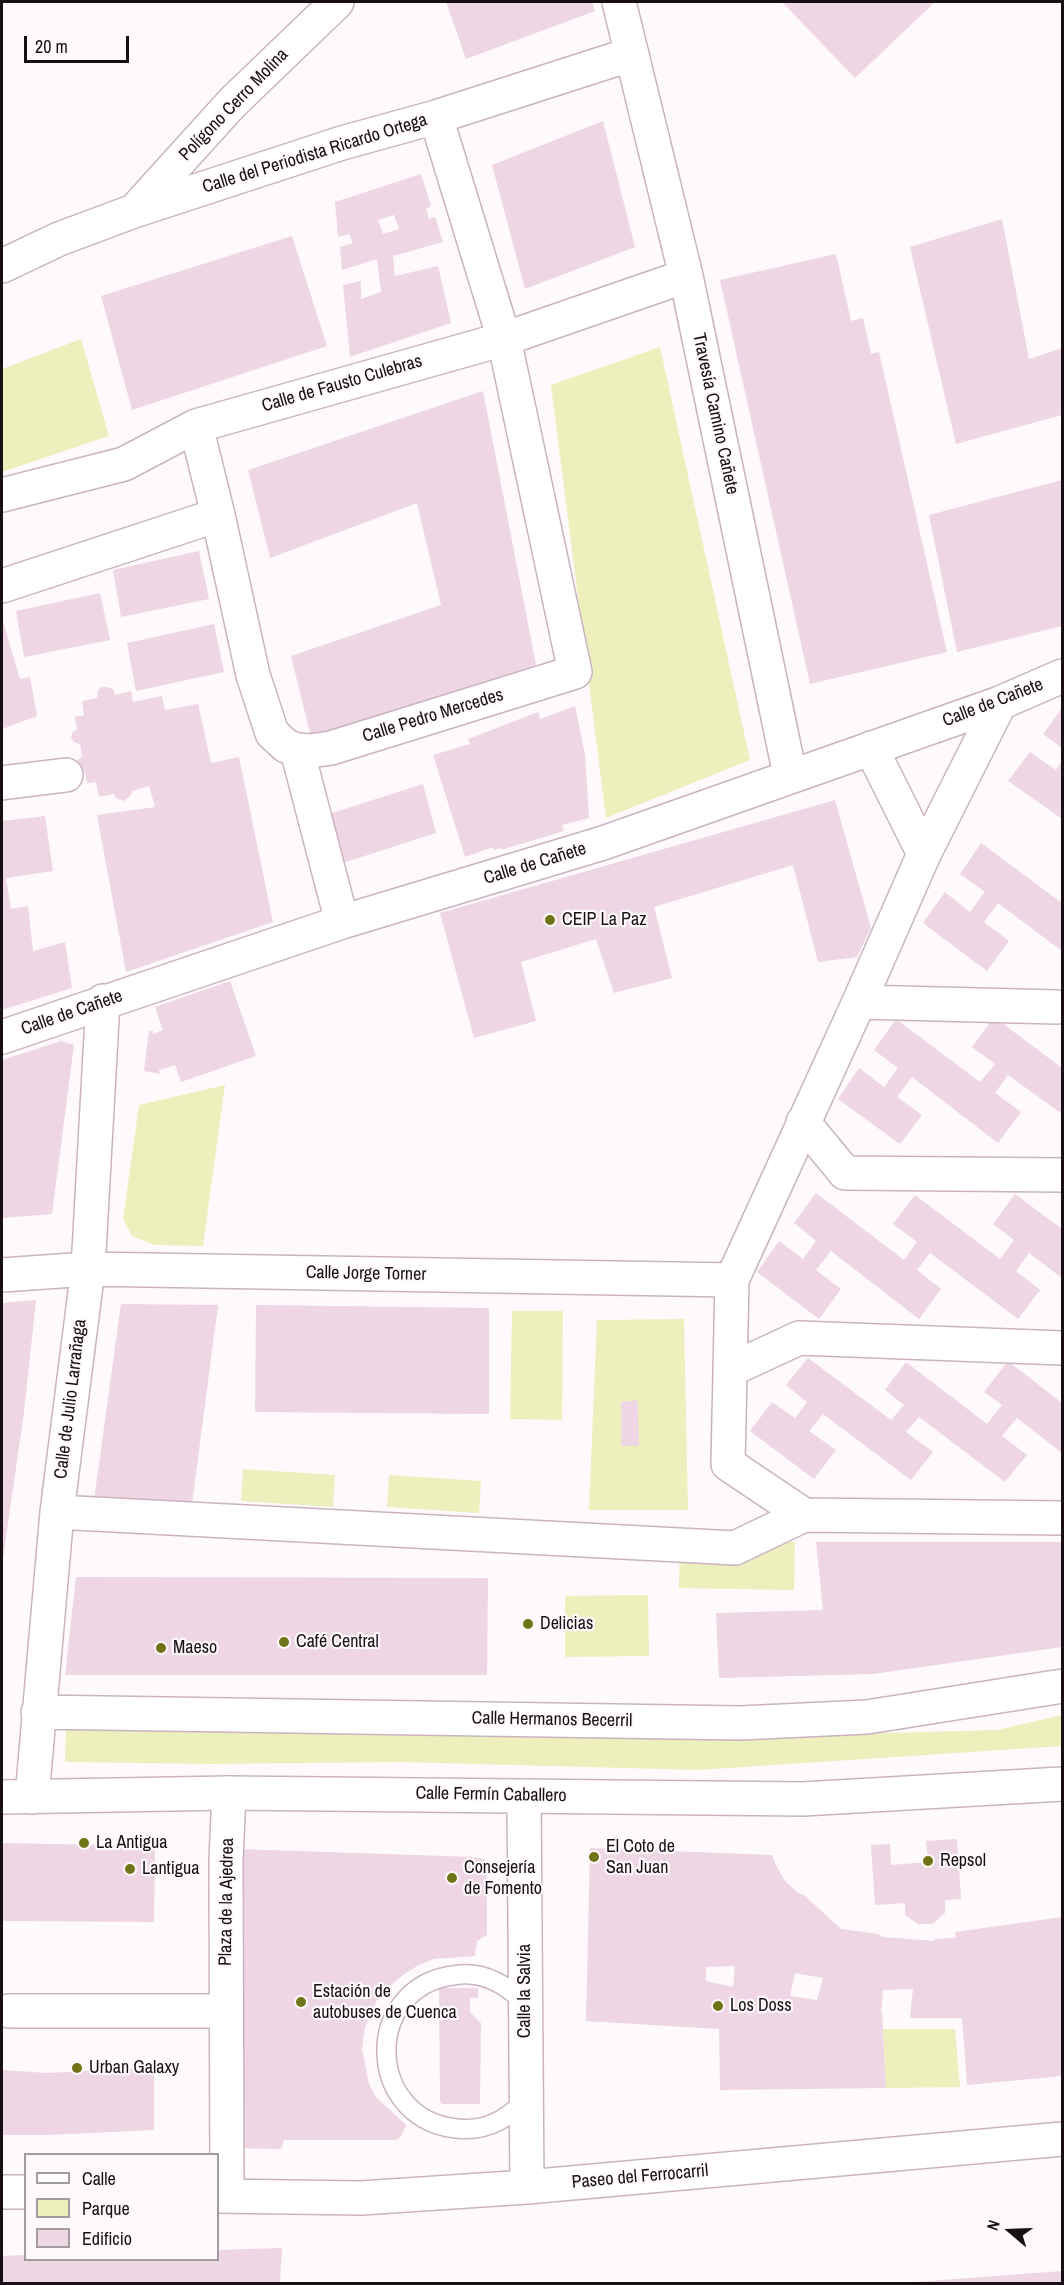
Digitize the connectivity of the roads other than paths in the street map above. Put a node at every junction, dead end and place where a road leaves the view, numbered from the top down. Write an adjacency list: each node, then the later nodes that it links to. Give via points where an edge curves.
1 (337, 2): 5 (street, Polígono Cerro Molina, via 232,103)
2 (619, 2): 3 (street, Travesía Camino Cañete)
3 (632, 54): 4 (street, Calle del Periodista Ricardo Ortega); 7 (street, Travesía Camino Cañete)
4 (436, 117): 5 (street, Calle del Periodista Ricardo Ortega, via 342,143); 8 (street)
5 (134, 211): 6 (street, Calle del Periodista Ricardo Ortega)
6 (2, 266)
7 (686, 276): 8 (street, Calle de Fausto Culebras); 17 (street, Travesía Camino Cañete)
8 (504, 339): 9 (street, Calle de Fausto Culebras); 16 (street, Calle Pedro Mercedes, via 575,672 331,748)
9 (196, 426): 10 (street, Calle de Fausto Culebras, via 124,464); 11 (street)
10 (2, 495)
11 (218, 515): 12 (street); 16 (street, via 253,675 272,734)
12 (2, 586)
13 (1062, 676): 14 (street, Calle de Cañete)
14 (1000, 703): 15 (street, Calle de Cañete); 20 (street)
15 (871, 748): 17 (street, Calle de Cañete); 20 (street)
16 (297, 750): 21 (street)
17 (790, 775): 21 (street, Calle de Cañete, via 603,843)
18 (66, 776): 19 (street)
19 (2, 783)
20 (924, 854): 23 (street)
21 (342, 922): 22 (street, Calle de Cañete)
22 (104, 1001): 25 (street, Calle de Cañete); 28 (street, Calle de Julio Larrañaga)
23 (859, 1002): 24 (street); 26 (street)
24 (1058, 1007)
25 (2, 1037)
26 (803, 1122): 27 (street, via 845,1173); 30 (street)
27 (1062, 1175)
28 (88, 1269): 29 (street, Calle Jorge Torner); 30 (street, Calle Jorge Torner); 33 (street, Calle de Julio Larrañaga)
29 (2, 1275)
30 (732, 1280): 32 (street)
31 (1062, 1348): 32 (street, via 799,1338)
32 (730, 1370): 34 (street, via 728,1464)
33 (57, 1512): 34 (street, via 735,1548); 37 (street, Calle de Julio Larrañaga)
34 (804, 1515): 35 (street)
35 (1062, 1518)
36 (1062, 1686): 37 (street, Calle Hermanos Becerril, via 867,1717 740,1723)
37 (38, 1712): 43 (street, Calle de Julio Larrañaga)
38 (1062, 1769): 40 (street)
39 (1062, 1784): 40 (street)
40 (980, 1788): 42 (street, Calle Fermín Caballero, via 803,1799)
41 (229, 1793): 42 (street, Calle Fermín Caballero); 43 (street, Calle Fermín Caballero); 46 (street, Plaza de la Ajedrea)
42 (524, 1796): 44 (street, Calle la Salvia)
43 (17, 1797)
44 (525, 2004): 47 (street, Calle la Salvia); 47 (lane, via 512,1990 490,1978 466,1973 442,1976 419,1987 401,2004 390,2026 385,2050 389,2077 402,2101 422,2118 447,2128 474,2129 499,2121 521,2105)
45 (9, 2011): 46 (street)
46 (226, 2011): 52 (street, Plaza de la Ajedrea)
47 (526, 2096): 49 (street, Calle la Salvia)
48 (1062, 2139): 49 (street, Paseo del Ferrocarril)
49 (527, 2187): 52 (street, Paseo del Ferrocarril, via 361,2198)
50 (2, 2192): 51 (street)
51 (24, 2192)
52 (222, 2196)

